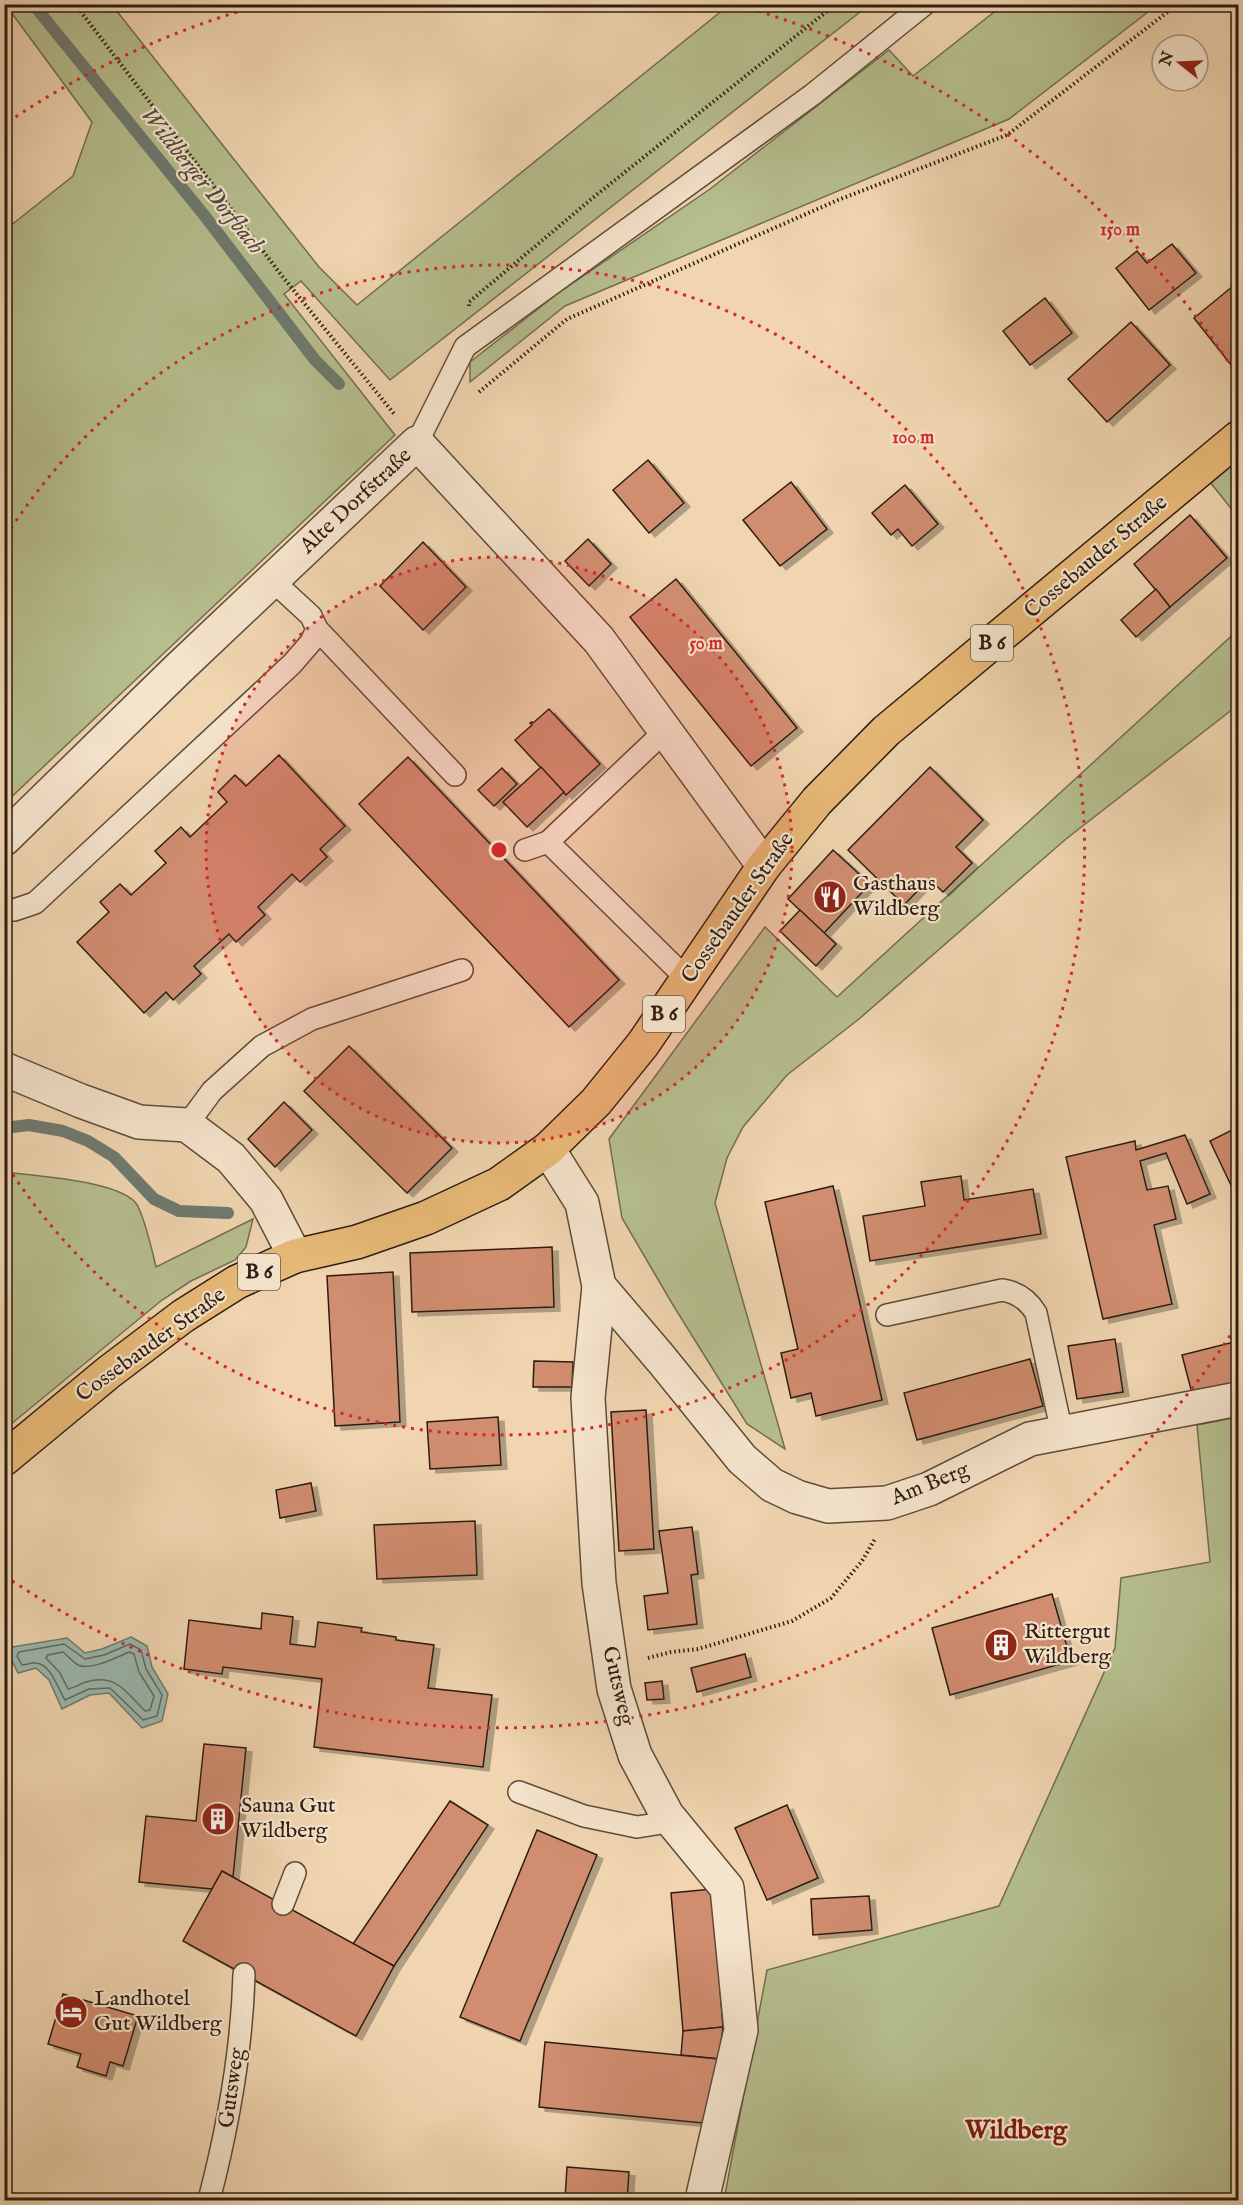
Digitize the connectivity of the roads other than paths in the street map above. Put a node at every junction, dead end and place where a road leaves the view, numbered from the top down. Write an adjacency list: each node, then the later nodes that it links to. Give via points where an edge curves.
1 (925, 4): 3 (lane, via 812,95 465,346)
2 (1239, 438): 11 (main road, Cossebauder Straße / B 6, via 886,731 817,801)
3 (417, 443): 4 (street, Alte Dorfstraße); 6 (street, Alte Dorfstraße, via 599,640)
4 (272, 580): 5 (lane, via 311,616); 8 (street, Alte Dorfstraße)
5 (317, 629): 7 (lane); 12 (lane, via 292,664 35,903)
6 (665, 731): 9 (lane); 11 (street, Alte Dorfstraße)
7 (454, 775)
8 (4, 839)
9 (548, 842): 10 (lane); 14 (lane)
10 (525, 850)
11 (764, 866): 14 (main road, Cossebauder Straße / B 6)
12 (4, 909)
13 (462, 970): 16 (lane, via 312,1019 262,1046 212,1091)
14 (687, 979): 17 (main road, Cossebauder Straße / B 6, via 643,1044 596,1102)
15 (4, 1069): 16 (street, via 139,1122)
16 (188, 1125): 18 (street, via 231,1158 266,1200)
17 (548, 1149): 18 (main road, Cossebauder Straße / B 6, via 499,1184 426,1218 357,1242); 19 (street, Gutsweg, via 582,1203)
18 (296, 1256): 23 (main road, Cossebauder Straße / B 6, via 237,1282 183,1316)
19 (599, 1286): 22 (street, Am Berg, via 742,1459 772,1485 797,1497 828,1506 887,1503 929,1489 1030,1439); 25 (street, Gutsweg, via 588,1398 599,1583 614,1689 635,1755)
20 (887, 1315): 22 (lane, via 1002,1290 1023,1299 1036,1313)
21 (1239, 1399): 22 (street, Am Berg)
22 (1062, 1433)
23 (4, 1459)
24 (519, 1792): 25 (lane, via 584,1816 637,1827 656,1824)
25 (667, 1815): 30 (street, Gutsweg, via 727,1888 740,2019 741,2030)
26 (295, 1873): 27 (lane)
27 (283, 1904)
28 (244, 1974): 29 (lane, Gutsweg, via 243,2010 226,2133)
29 (209, 2200)
30 (702, 2200)

